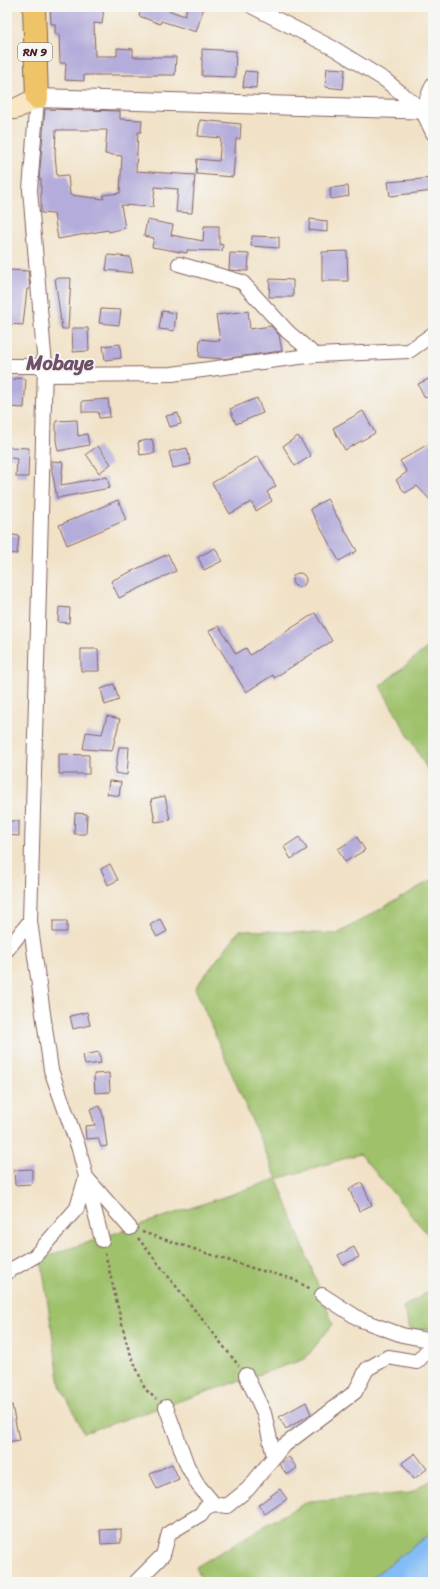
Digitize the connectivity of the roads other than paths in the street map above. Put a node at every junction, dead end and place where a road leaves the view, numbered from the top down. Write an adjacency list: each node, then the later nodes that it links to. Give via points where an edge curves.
1 (34, 7): 4 (main road, RN 9)
2 (253, 7): 6 (street, via 335,49)
3 (433, 84): 6 (street)
4 (37, 98): 5 (main road, via 15,109); 6 (street); 12 (street, via 30,190)
5 (7, 109)
6 (428, 110): 7 (street)
7 (433, 133)
8 (180, 264): 10 (street, via 242,282 288,332)
9 (433, 334): 10 (street, via 409,351)
10 (315, 355): 12 (street, via 172,374)
11 (7, 366): 12 (street)
12 (45, 371): 13 (street)
13 (30, 922): 14 (street); 15 (street, via 51,1070 79,1149)
14 (7, 950)
15 (86, 1177): 16 (street); 17 (street); 18 (street, via 77,1208 35,1256)
16 (130, 1228)
17 (102, 1240)
18 (7, 1272)
19 (322, 1295): 20 (street, via 361,1320)
20 (433, 1343): 23 (street, via 416,1362 388,1357 367,1369 355,1392 282,1447)
21 (246, 1375): 23 (street, via 264,1413)
22 (166, 1407): 24 (street, via 187,1465 198,1486)
23 (274, 1457): 24 (street, via 248,1489 228,1506)
24 (214, 1504): 25 (street, via 169,1533 163,1555)
25 (136, 1582)

